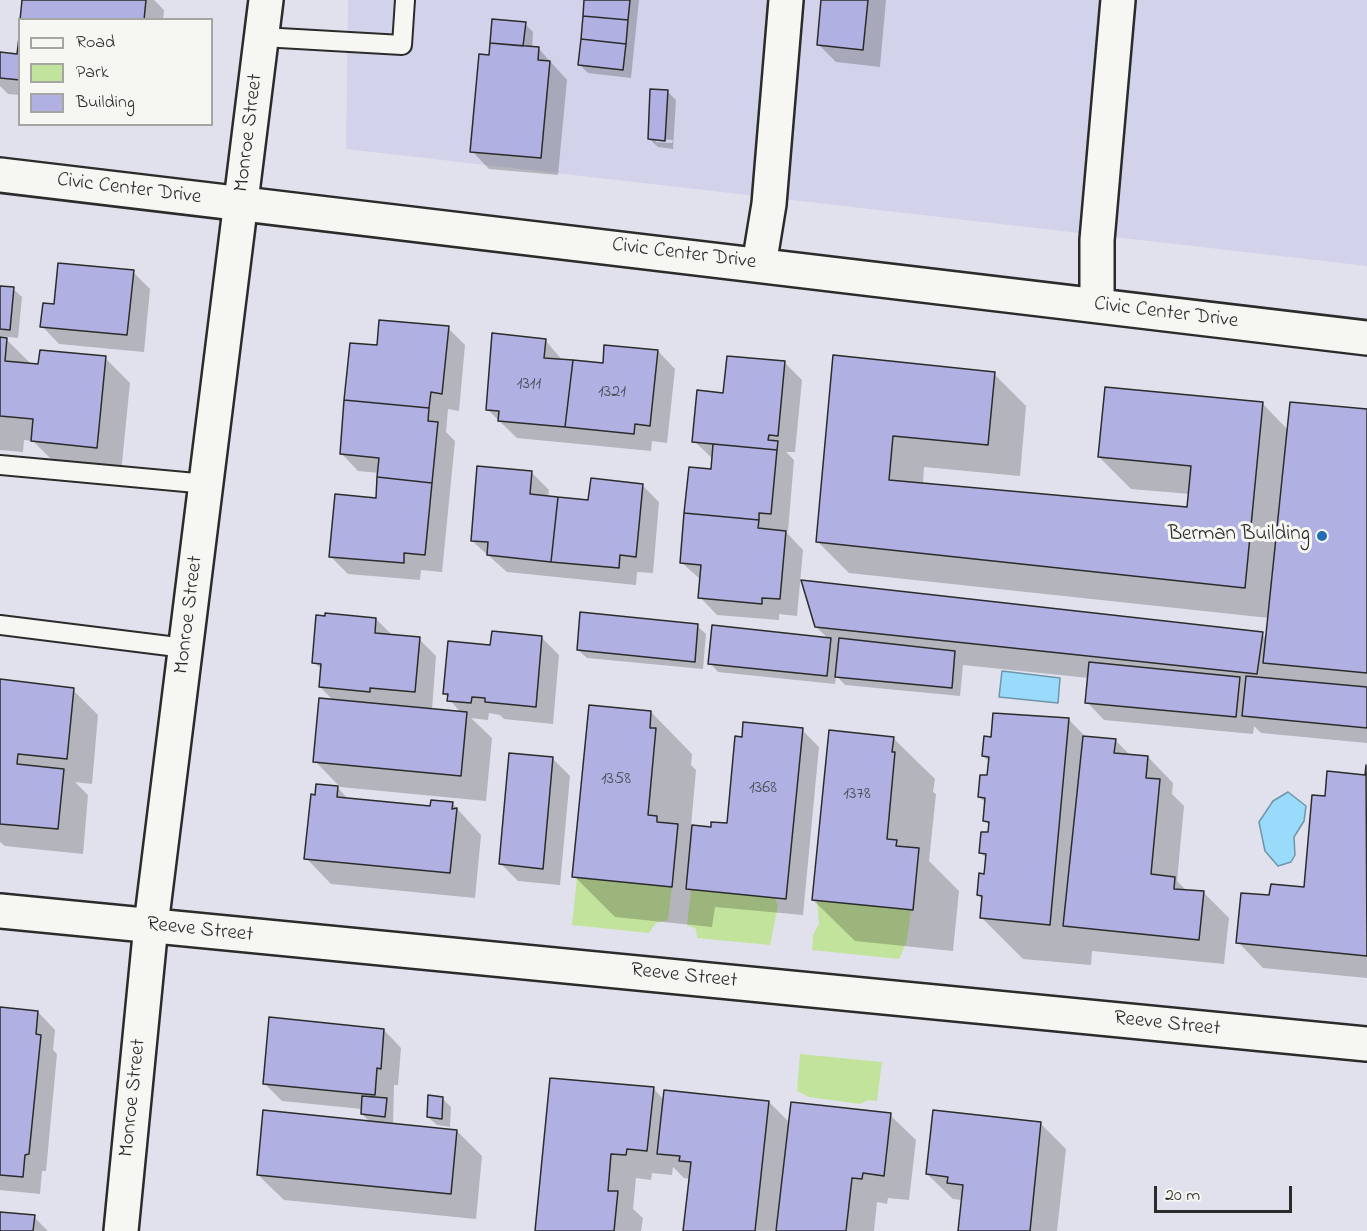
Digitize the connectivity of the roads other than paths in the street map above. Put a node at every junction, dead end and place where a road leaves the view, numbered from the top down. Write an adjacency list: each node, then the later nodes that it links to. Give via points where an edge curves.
1 (266, 0): 5 (street, Monroe Street)
2 (405, 0): 5 (lane, via 402,45)
3 (786, 0): 8 (street)
4 (1118, 0): 9 (street, via 1097,240)
5 (262, 37): 7 (street, Monroe Street)
6 (0, 175): 7 (street, Civic Center Drive)
7 (242, 202): 8 (street, Civic Center Drive); 12 (street, Monroe Street)
8 (759, 265): 9 (street, Civic Center Drive)
9 (1097, 305): 10 (street, Civic Center Drive)
10 (1367, 338)
11 (0, 465): 12 (lane)
12 (207, 484): 14 (street, Monroe Street)
13 (0, 625): 14 (lane)
14 (185, 648): 16 (street, Monroe Street)
15 (0, 911): 16 (street, Reeve Street)
16 (151, 926): 17 (street, Reeve Street); 18 (street, Monroe Street)
17 (1367, 1044)
18 (121, 1231)

